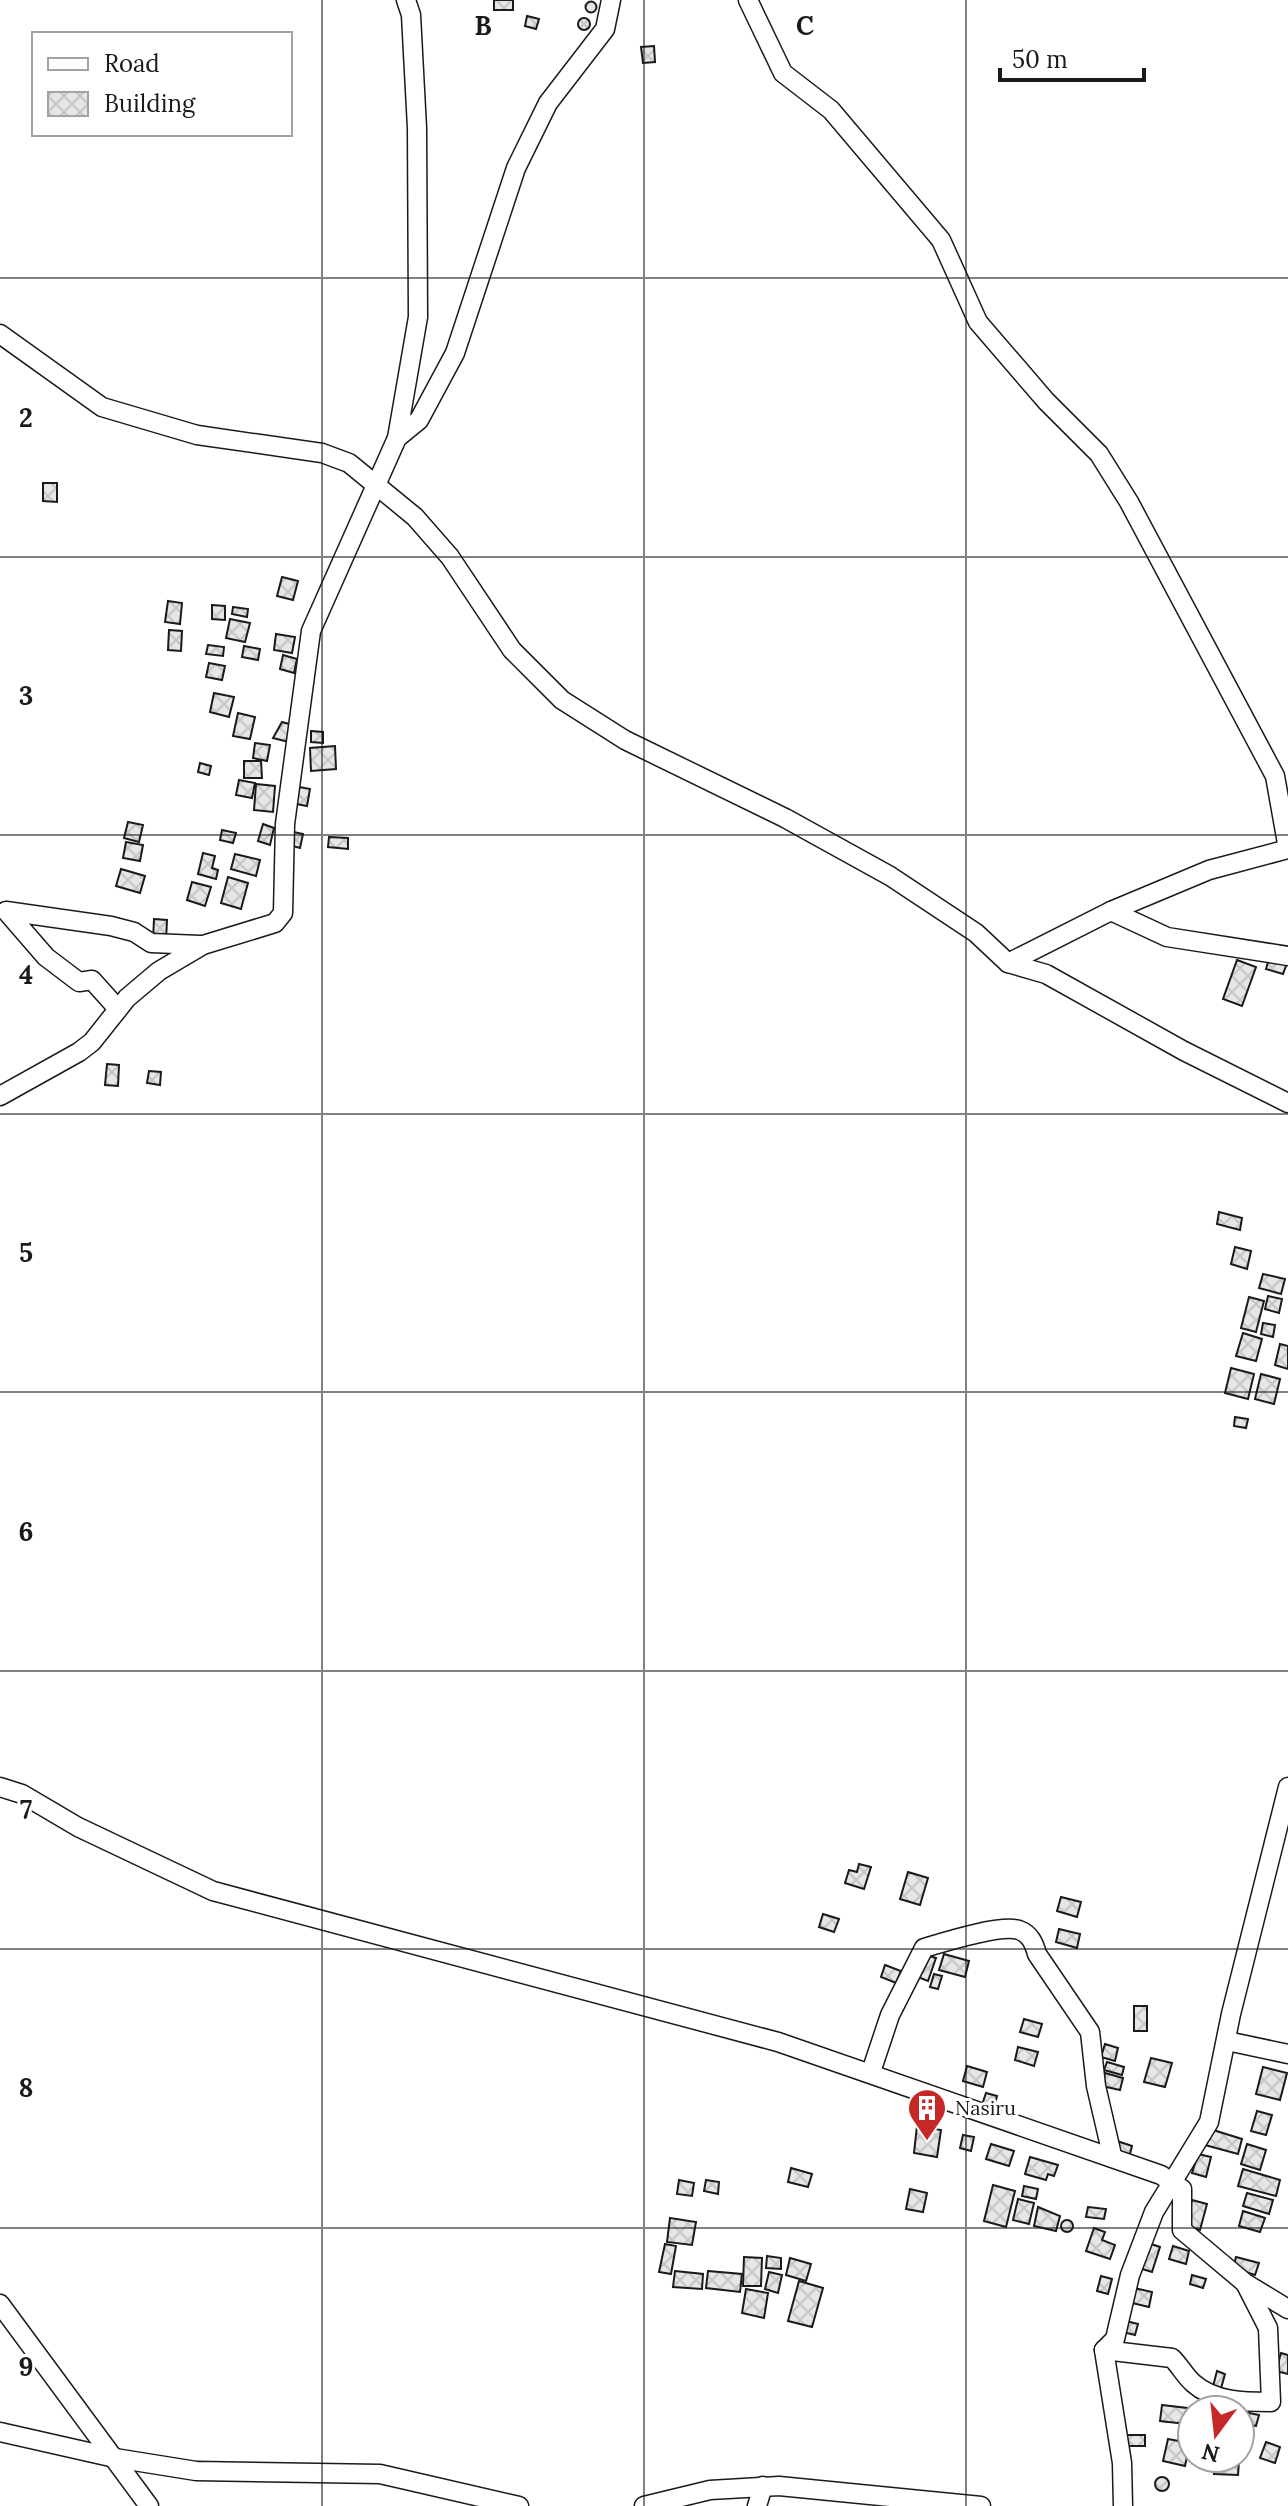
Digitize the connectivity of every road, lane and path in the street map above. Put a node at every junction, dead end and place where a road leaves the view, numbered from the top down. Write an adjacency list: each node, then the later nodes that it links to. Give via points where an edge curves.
1 (406, 0): 5 (street, via 417,128 418,317)
2 (611, 0): 5 (street, via 605,29 548,103 516,168 464,329 438,389 419,420)
3 (748, 0): 7 (street, via 783,73 831,110 941,240 978,322 1099,454 1275,776)
4 (0, 334): 6 (street, via 102,407 197,435 322,453)
5 (397, 438): 6 (street)
6 (375, 481): 9 (street, via 311,631 285,824 283,913 275,923); 11 (street, via 450,557 499,635 562,700 625,740 890,876 976,933)
7 (1288, 849): 8 (street, via 1209,870)
8 (1111, 911): 10 (street, via 1167,937); 11 (street)
9 (203, 945): 12 (street, via 159,971); 12 (street, via 151,943 111,926 6,911 46,957 79,982 92,980)
10 (1288, 956)
11 (1008, 963): 14 (street, via 1046,974)
12 (118, 1009): 13 (street, via 79,1052)
13 (0, 1096)
14 (1288, 1103)
15 (0, 1787): 19 (street, via 213,1891 778,2042)
16 (1288, 1787): 17 (street)
17 (1227, 2041): 18 (street); 21 (street, via 1209,2122)
18 (1288, 2054)
19 (871, 2072): 20 (street); 20 (street, via 890,2015 924,1948 1006,1928 1020,1930 1033,1939 1037,1954 1090,2032)
20 (1112, 2155): 21 (street)
21 (1171, 2179): 22 (street, via 1182,2189 1182,2230); 25 (street, via 1130,2275 1115,2339)
22 (1245, 2283): 24 (street); 25 (street, via 1268,2328 1271,2402 1244,2402 1209,2392 1193,2383 1172,2358)
23 (0, 2304): 27 (street)
24 (1288, 2309)
25 (1104, 2350): 36 (street, via 1122,2463)
26 (0, 2432): 27 (street)
27 (115, 2458): 29 (street, via 196,2471 380,2474); 30 (street)
28 (763, 2486): 33 (street, via 710,2490); 34 (street); 35 (street)
29 (483, 2498): 31 (street); 32 (street)
30 (149, 2506)
31 (463, 2506)
32 (519, 2506)
33 (644, 2506)
34 (757, 2506)
35 (981, 2506)
36 (1123, 2506)

